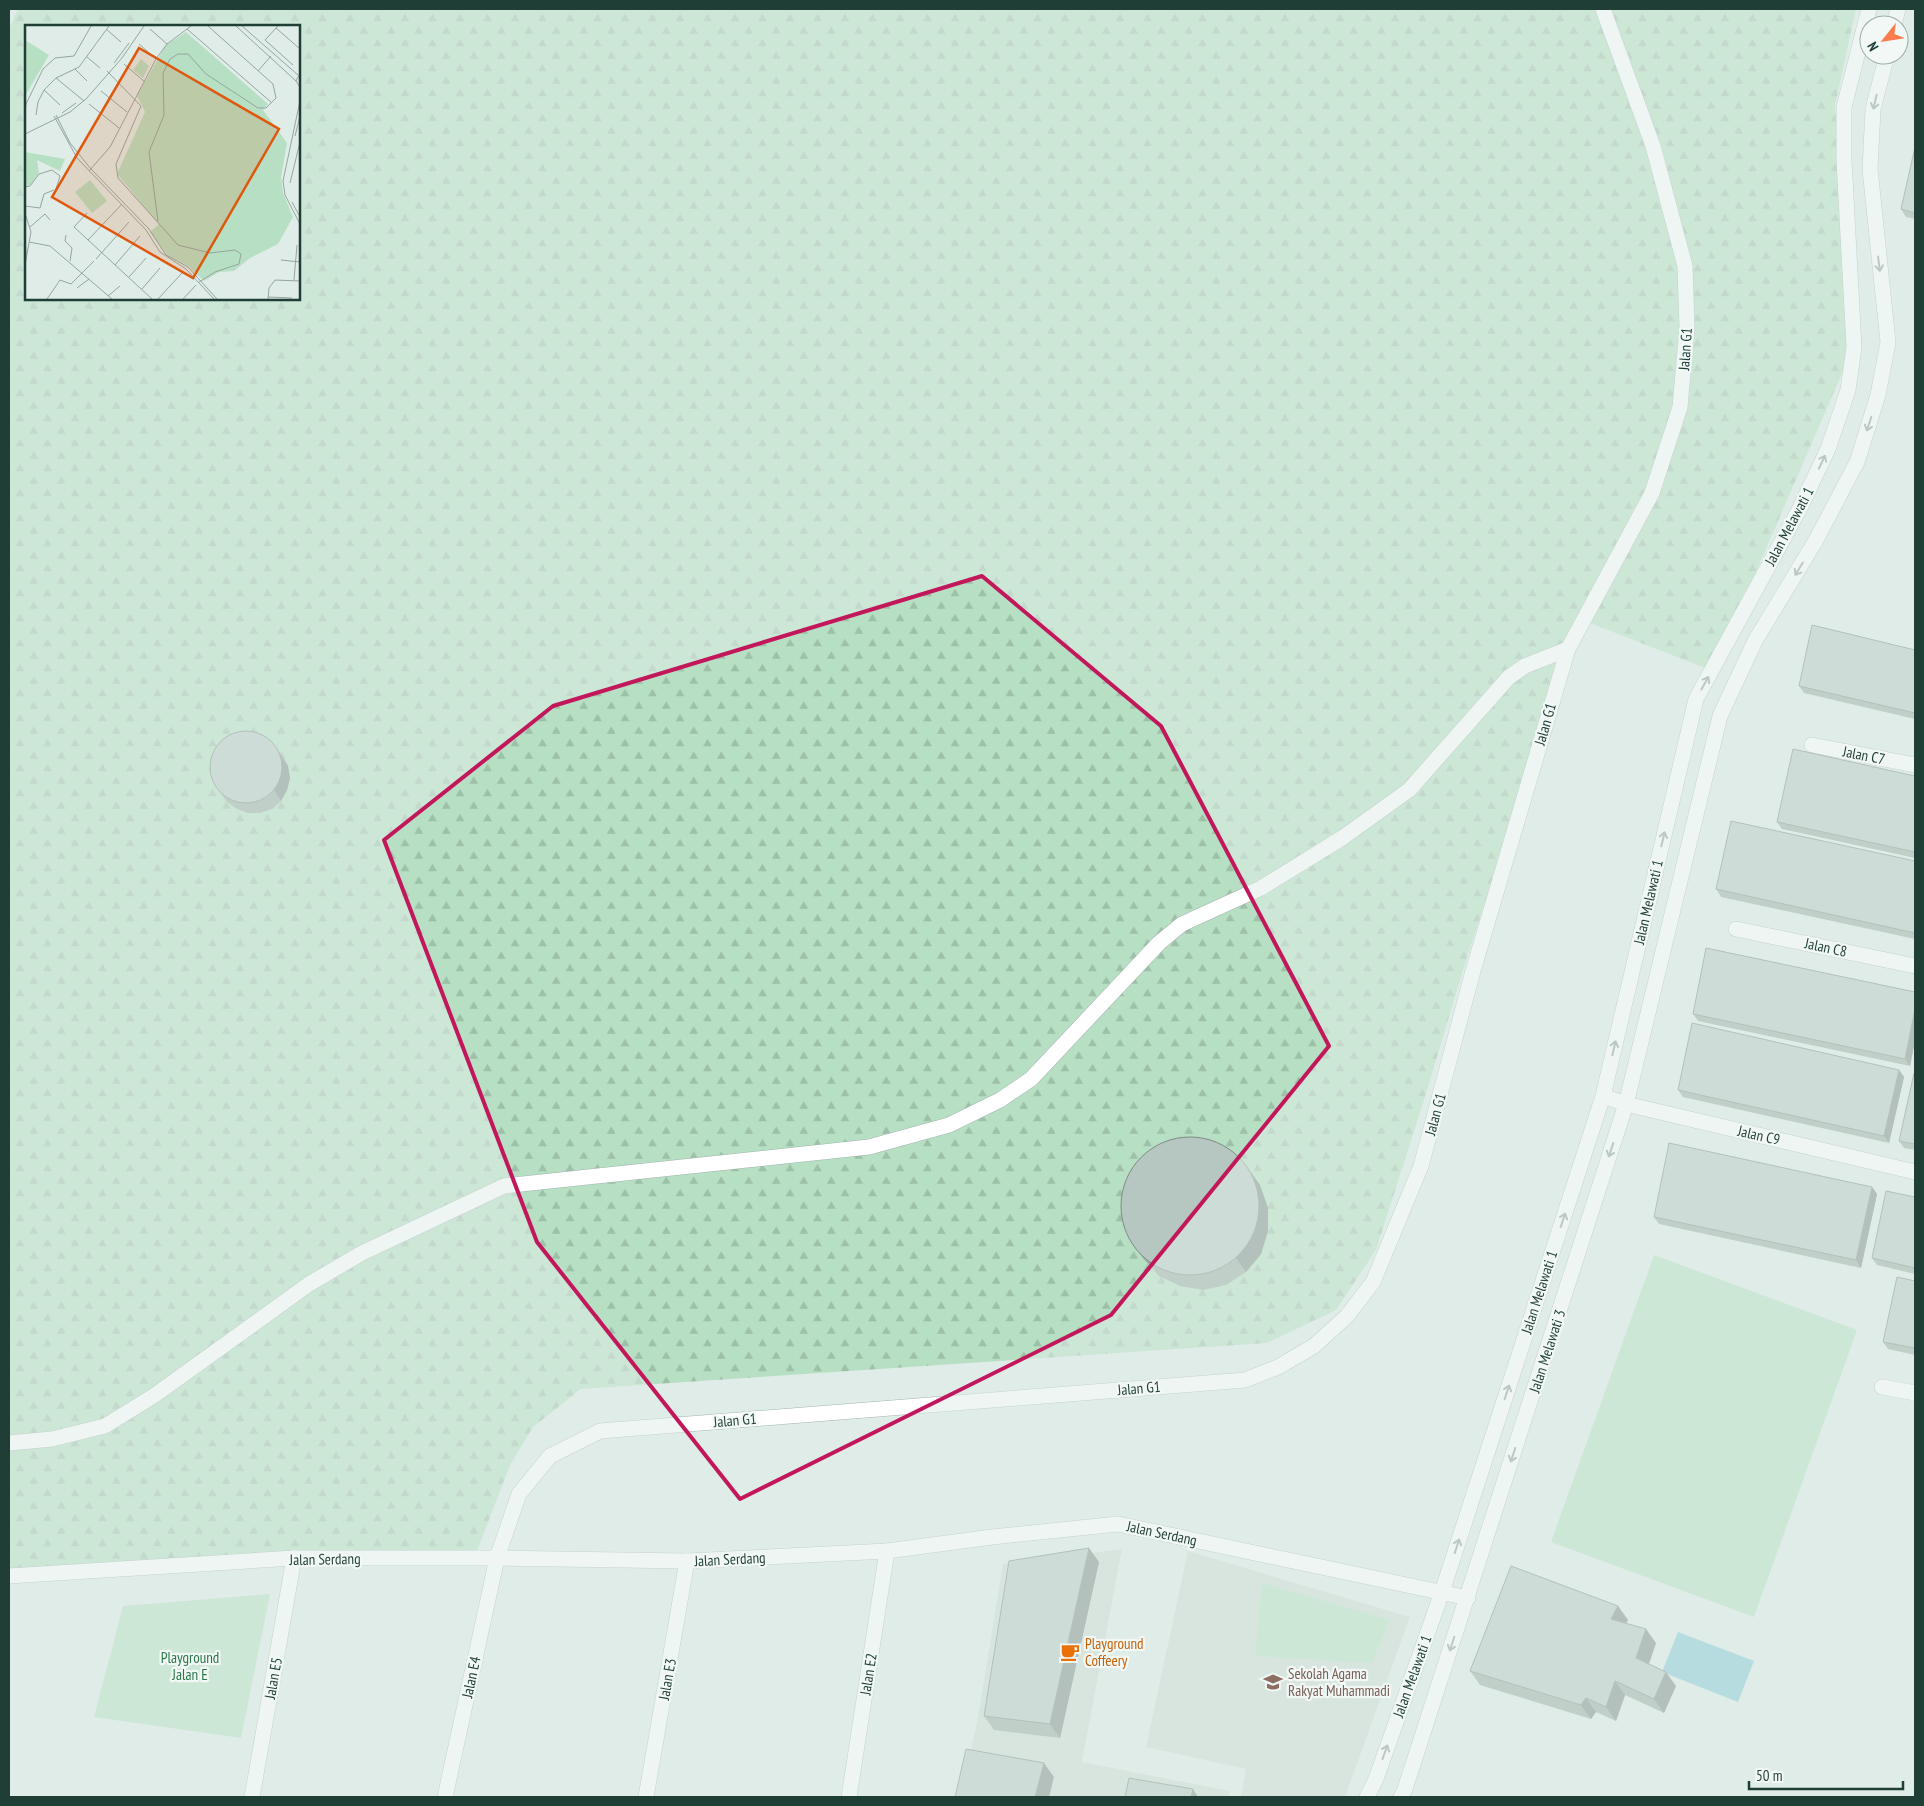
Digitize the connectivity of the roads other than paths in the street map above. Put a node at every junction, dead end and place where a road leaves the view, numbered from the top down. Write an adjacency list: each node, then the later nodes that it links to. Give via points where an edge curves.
1 (1602, 9): 4 (street, Jalan G1, via 1653,146 1685,266 1687,328 1680,407 1652,493)
2 (1869, 9): 9 (street, Jalan Melawati 1, one-way to 2, via 1696,699 1800,508 1828,449 1848,390 1854,347 1844,107)
3 (1884, 65): 10 (street, Jalan Melawati 1, one-way to 10, via 1873,109 1870,169 1888,342 1878,395 1857,462 1816,540 1755,641 1720,716)
4 (1568, 649): 14 (street, via 1524,666 1509,677 1409,790 1342,838 1261,888 1182,924 1152,950 1031,1079 1000,1100 949,1125 869,1147 504,1186 362,1254 309,1284 156,1395 105,1426 52,1439); 17 (street, Jalan G1, via 1420,1166 1373,1282 1347,1316 1314,1346 1278,1367 1245,1380 600,1431 550,1456 519,1494)
5 (1812, 746): 6 (street, Jalan C7)
6 (1915, 765)
7 (1736, 929): 8 (street, Jalan C8)
8 (1915, 966)
9 (1603, 1096): 10 (street, Jalan C9); 20 (street, Jalan Melawati 1, one-way to 9)
10 (1626, 1104): 11 (street, Jalan C9); 21 (street, Jalan Melawati 3, one-way to 21)
11 (1915, 1172)
12 (1882, 1386): 13 (street)
13 (1915, 1392)
14 (9, 1444)
15 (887, 1551): 18 (street, Jalan Serdang); 20 (street, Jalan Serdang, via 1118,1524); 25 (street, Jalan E2)
16 (294, 1558): 17 (street, Jalan Serdang); 19 (street, Jalan Serdang); 22 (street, Jalan E5)
17 (497, 1558): 18 (street, Jalan Serdang); 23 (street, Jalan E4)
18 (687, 1561): 24 (street, Jalan E3)
19 (9, 1576)
20 (1442, 1592): 21 (street, Jalan Serdang); 26 (street, Jalan Melawati 1, one-way to 20)
21 (1468, 1598): 27 (street, Jalan Melawati 1, one-way to 27)
22 (252, 1797)
23 (445, 1797)
24 (646, 1797)
25 (849, 1797)
26 (1367, 1797)
27 (1401, 1797)

